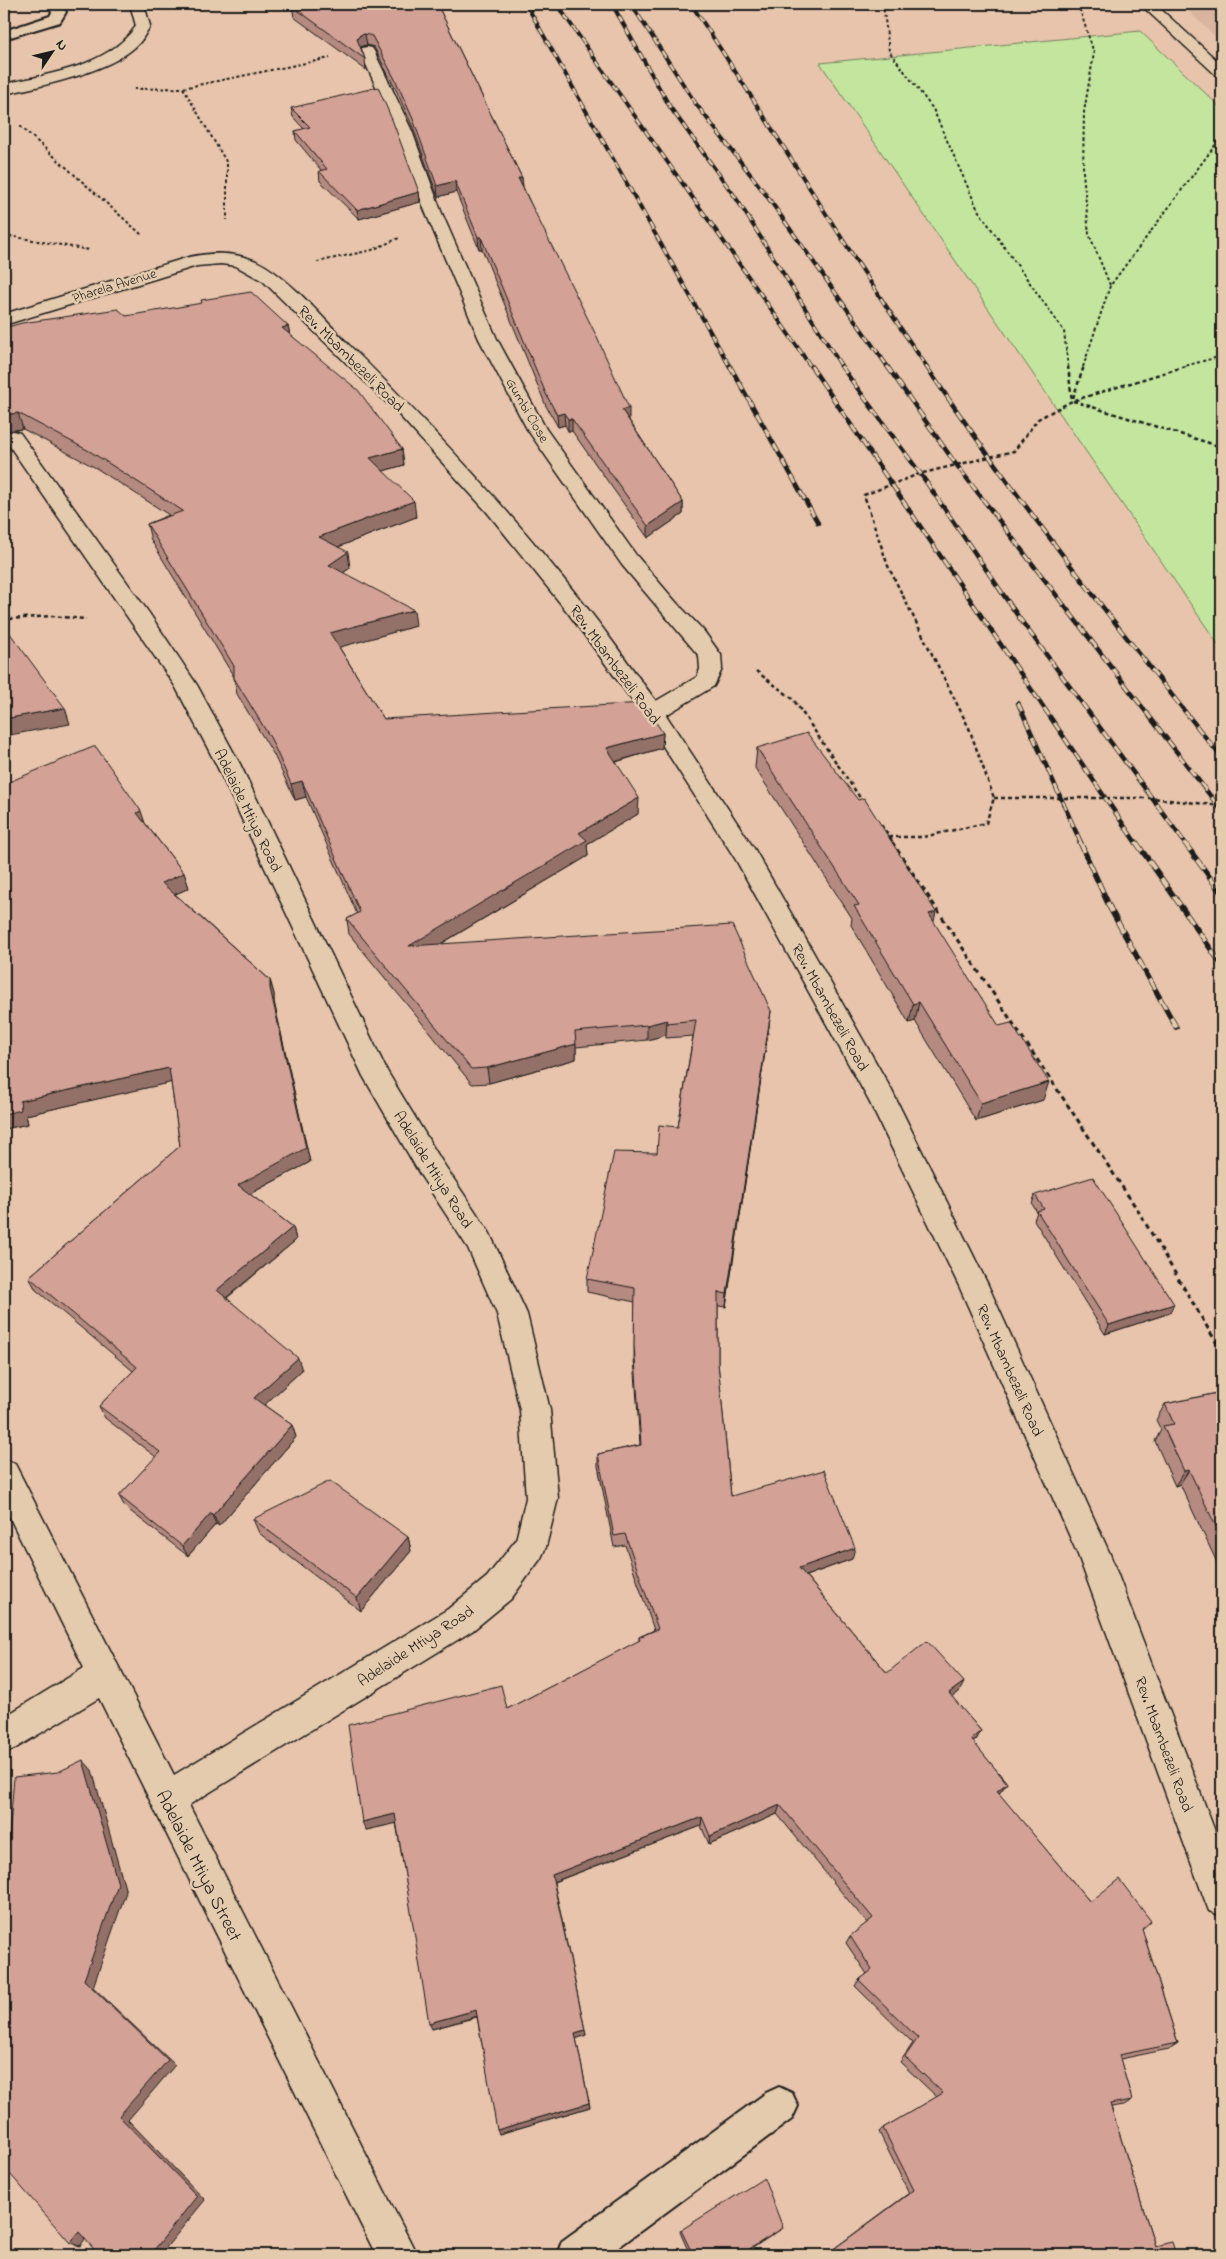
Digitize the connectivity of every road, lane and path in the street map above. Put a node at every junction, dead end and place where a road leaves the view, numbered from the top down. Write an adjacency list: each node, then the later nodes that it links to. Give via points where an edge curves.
1 (54, 4): 6 (lane, via 59,12 55,19)
2 (137, 4): 10 (street, via 142,26 127,48 96,63)
3 (883, 4): 23 (path, via 888,51 933,109 978,210 1064,331)
4 (1078, 4): 20 (path, via 1094,54 1084,112 1083,172 1089,234)
5 (1148, 4): 8 (street)
6 (4, 35)
7 (367, 51): 9 (path); 14 (street, Gumbi Close, via 404,131)
8 (1222, 73)
9 (183, 88): 11 (path); 17 (path, via 227,163)
10 (4, 89)
11 (133, 90)
12 (18, 125): 18 (path)
13 (1222, 136): 20 (path)
14 (433, 211): 19 (path, via 408,234 372,250 325,262); 30 (street, Gumbi Close, via 488,339 537,429 629,560 710,655)
15 (4, 235): 16 (path)
16 (90, 250)
17 (226, 258): 18 (street, Pharela Avenue); 19 (street, Rev. Mbambezeli Road)
18 (176, 266): 21 (street, Pharela Avenue)
19 (259, 269): 31 (street, Rev. Mbambezeli Road, via 406,411 494,508 577,609)
20 (1110, 286): 23 (path)
21 (4, 320)
22 (1222, 356): 23 (path)
23 (1072, 401): 25 (path); 32 (path, via 1038,419 1014,451 912,475 864,495 888,566 969,728)
24 (13, 437): 27 (street, Adelaide Mtiya Road)
25 (1222, 447)
26 (4, 610): 28 (path)
27 (142, 618): 28 (path, via 102,620 51,616); 41 (street, Adelaide Mtiya Road, via 186,685 228,764 376,1076 479,1241 512,1314 535,1410 542,1498 530,1547 500,1588 460,1620)
28 (9, 619): 29 (path)
29 (4, 621)
30 (711, 669): 31 (street, via 706,681); 33 (path, via 752,668 793,699)
31 (653, 713): 42 (street, Rev. Mbambezeli Road, via 746,856 810,967 880,1097 973,1285 1094,1554)
32 (994, 798): 34 (path, via 1152,798); 36 (path, via 986,823 923,837)
33 (867, 806)
34 (1222, 806)
35 (878, 822): 36 (path)
36 (890, 837): 37 (path, via 1137,1209)
37 (1222, 1352)
38 (4, 1474): 39 (street, Adelaide Mtiya Street)
39 (105, 1675): 40 (street); 41 (street, Adelaide Mtiya Street)
40 (4, 1736)
41 (167, 1798): 44 (street, Adelaide Mtiya Street)
42 (1222, 1898)
43 (779, 2106): 45 (lane)
44 (397, 2255)
45 (576, 2255)

